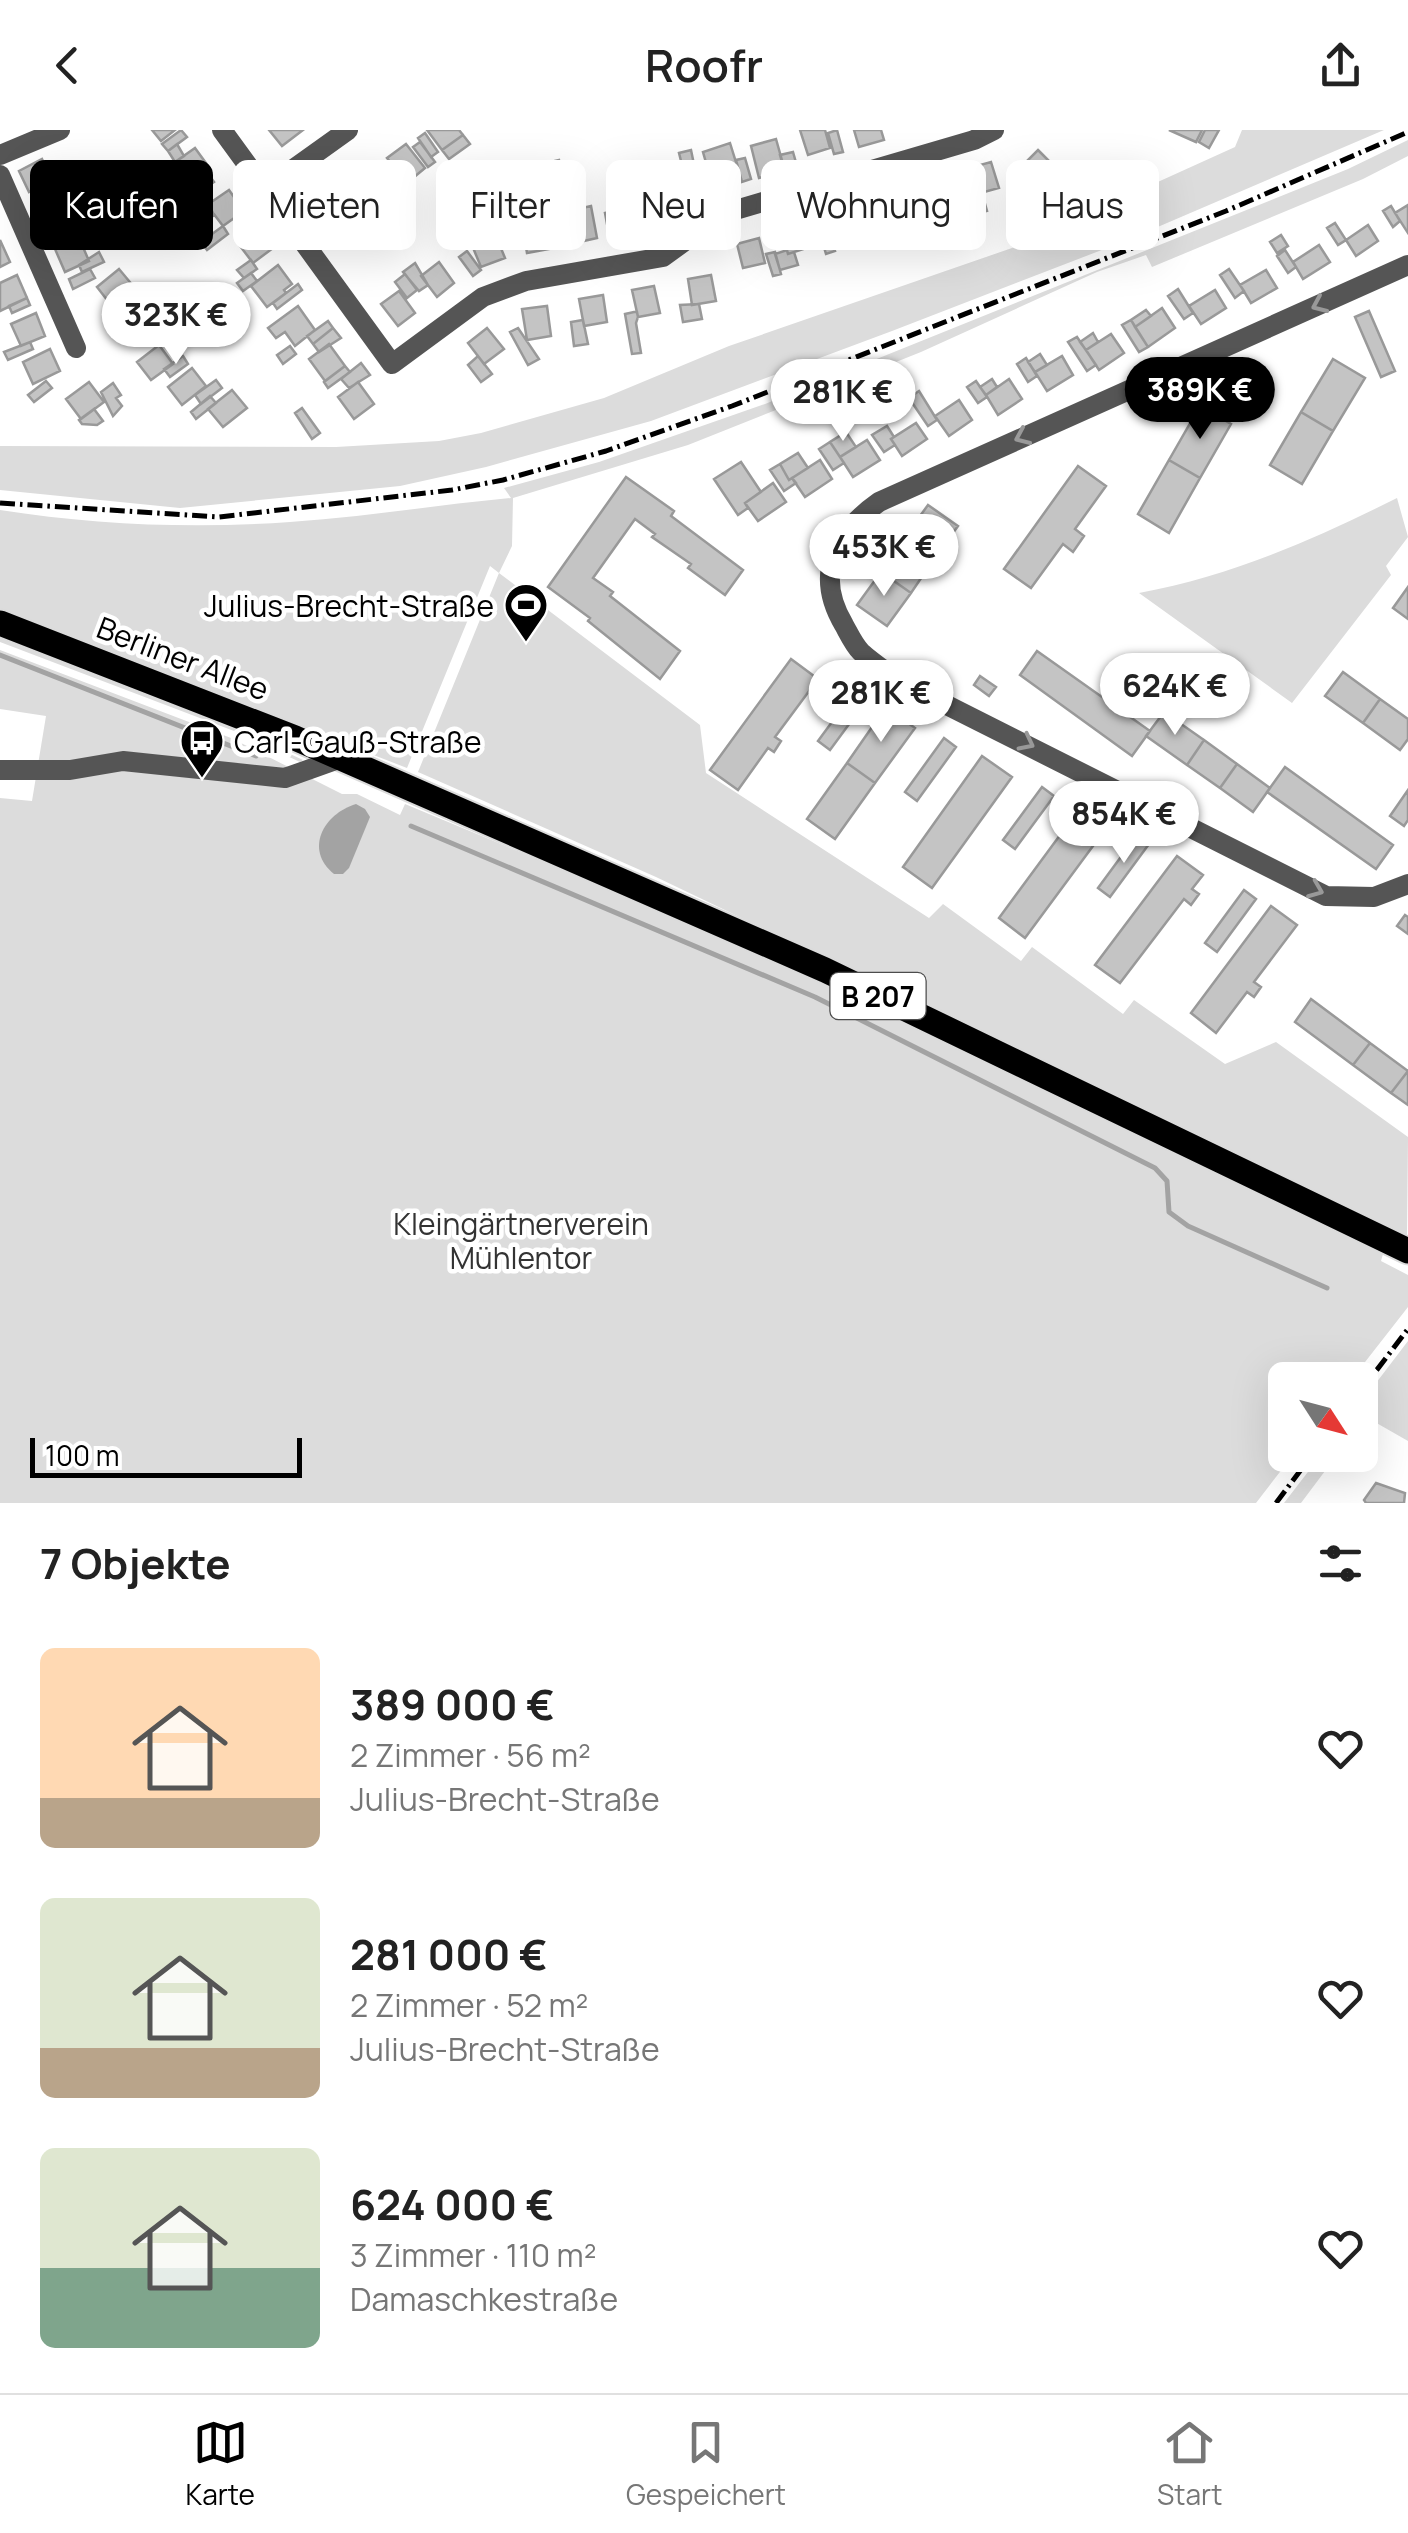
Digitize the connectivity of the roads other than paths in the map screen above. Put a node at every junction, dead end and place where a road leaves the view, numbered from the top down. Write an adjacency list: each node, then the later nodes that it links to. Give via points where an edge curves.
1 (60, 130): 5 (street)
2 (222, 130): 6 (street)
3 (348, 130): 7 (street)
4 (994, 130): 9 (street, via 722,214 663,257 497,292 392,364)
5 (0, 155)
6 (245, 160)
7 (306, 160)
8 (0, 175): 11 (street)
9 (311, 250)
10 (1408, 265): 15 (street, one-way to 15, via 879,502 854,520 837,546 829,582 836,612 858,650 900,681 1326,896 1374,897)
11 (76, 348)
12 (0, 622): 13 (main road, Berliner Allee / B 207)
13 (340, 758): 14 (street, via 285,778 137,762); 16 (main road, B 207, via 825,970)
14 (0, 770)
15 (1408, 884)
16 (1408, 1251)

